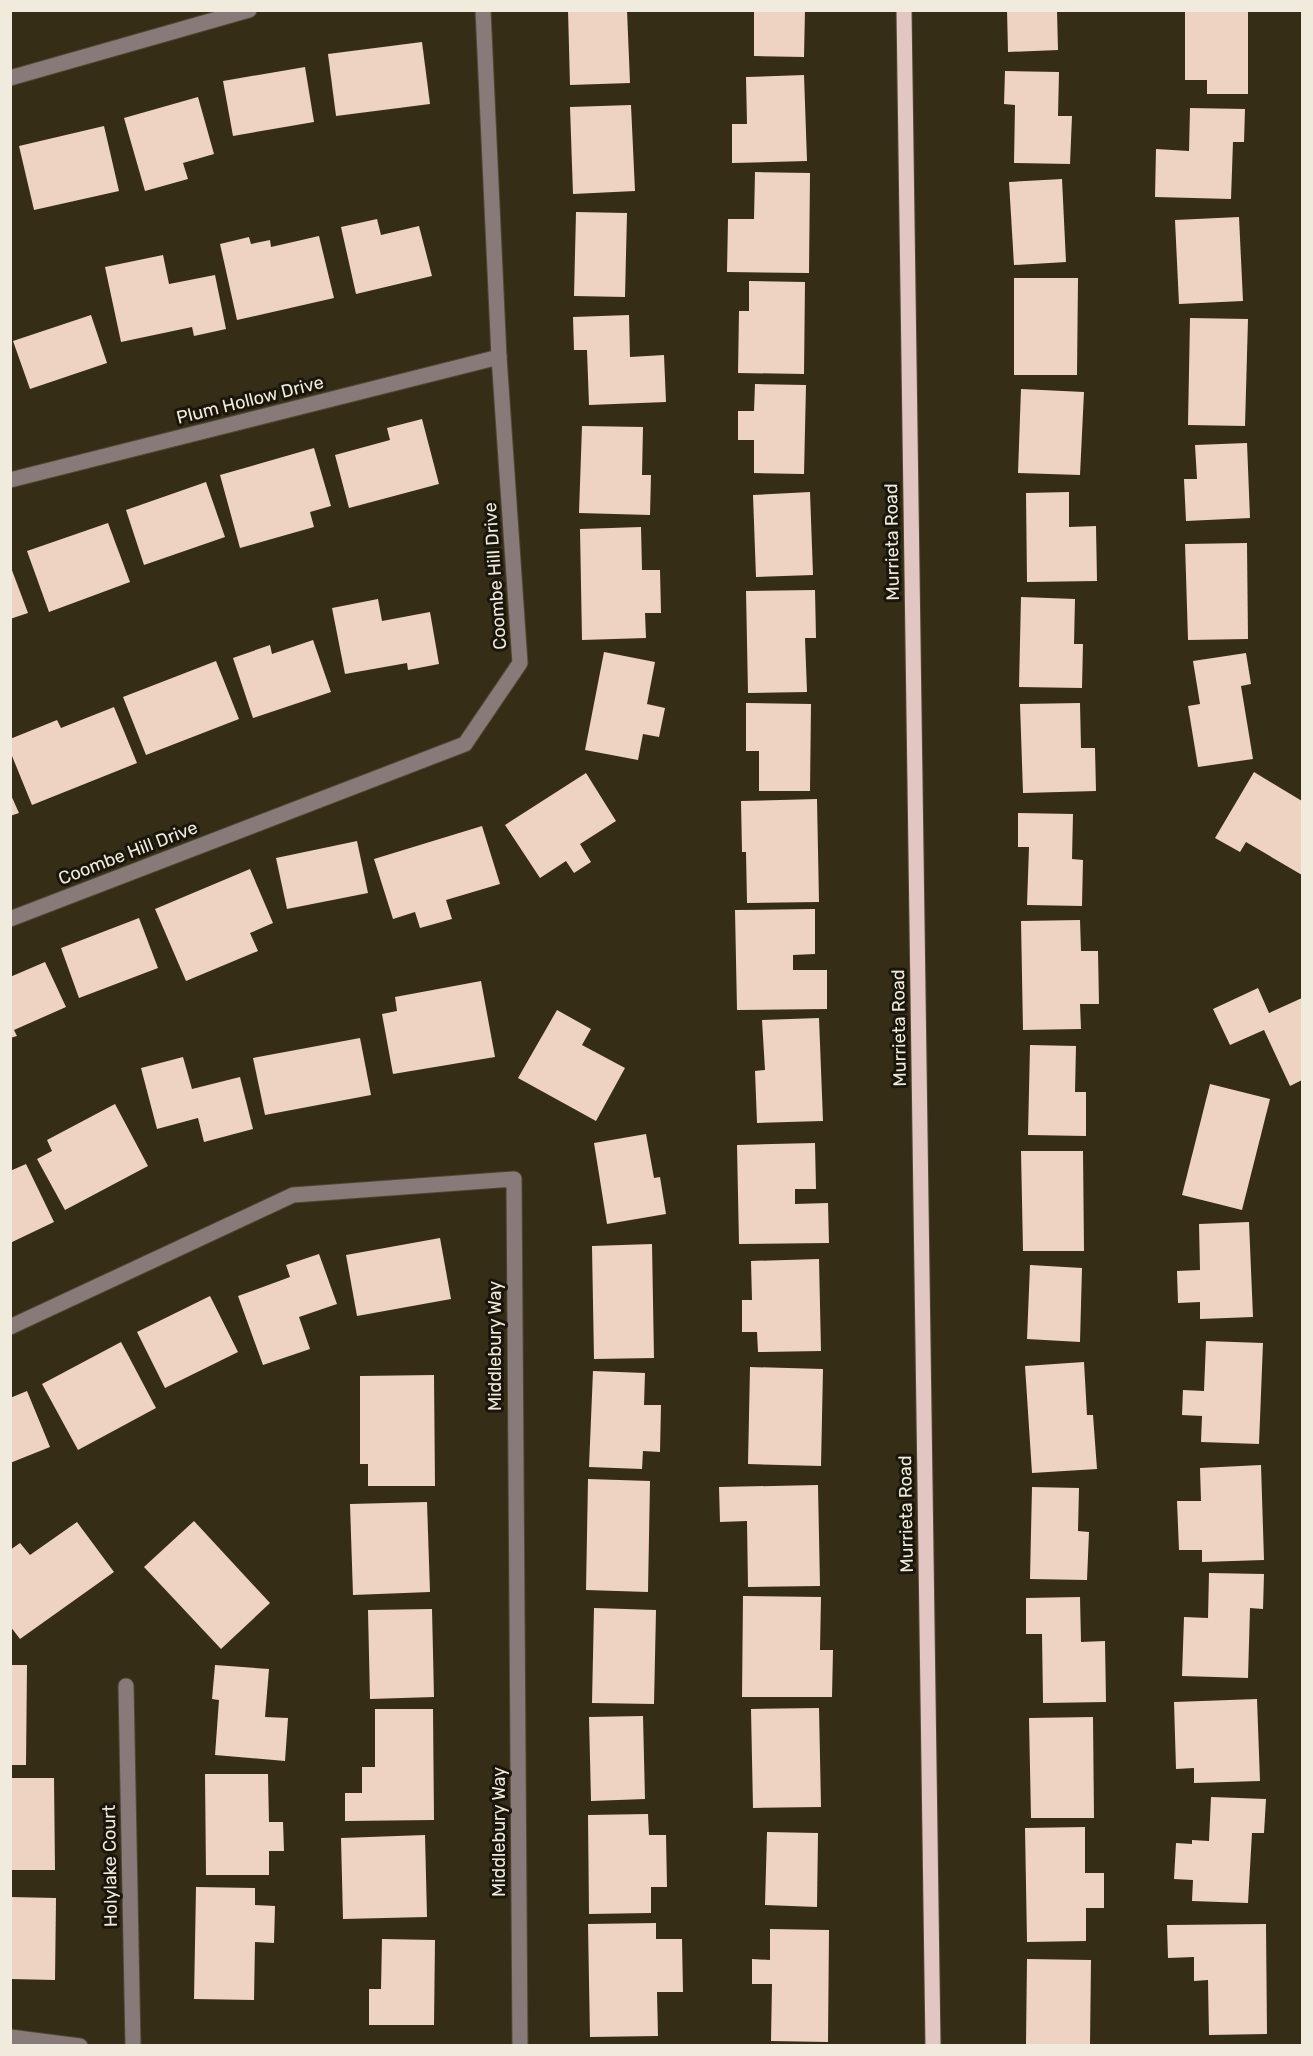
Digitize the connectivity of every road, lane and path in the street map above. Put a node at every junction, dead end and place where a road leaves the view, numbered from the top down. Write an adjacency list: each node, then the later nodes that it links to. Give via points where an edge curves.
1 (249, 10): 4 (street)
2 (483, 10): 5 (street, Coombe Hill Drive)
3 (904, 10): 14 (main road, Murrieta Road)
4 (10, 78)
5 (499, 357): 6 (street, Plum Hollow Drive); 7 (street, Coombe Hill Drive, via 520,663 465,744)
6 (10, 480)
7 (10, 919)
8 (10, 1327): 13 (street, Middlebury Way, via 293,1195 514,1179)
9 (126, 1686): 12 (street, Holylake Court)
10 (10, 2037): 11 (street)
11 (80, 2046)
12 (133, 2046)
13 (520, 2046)
14 (933, 2046)

